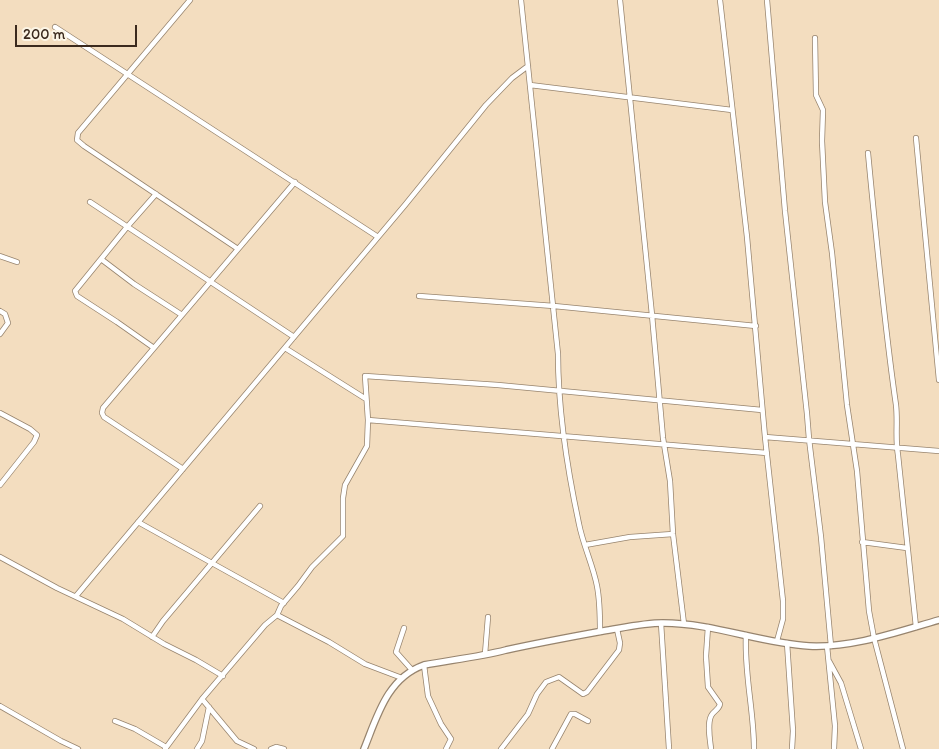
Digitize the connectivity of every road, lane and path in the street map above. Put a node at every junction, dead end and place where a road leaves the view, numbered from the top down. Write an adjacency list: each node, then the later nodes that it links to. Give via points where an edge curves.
1 (190, 0): 9 (street)
2 (521, 0): 8 (street)
3 (620, 0): 11 (street)
4 (720, 0): 12 (street)
5 (767, 0): 44 (street)
6 (55, 27): 9 (street)
7 (815, 38): 45 (street, via 816,95 823,110 825,202)
8 (528, 66): 10 (street); 19 (street, via 486,105)
9 (128, 74): 15 (street); 16 (street, via 78,133 78,140)
10 (530, 85): 11 (street); 26 (street)
11 (630, 97): 12 (street); 29 (street)
12 (732, 110): 30 (street)
13 (916, 138): 35 (street)
14 (868, 153): 47 (street, via 896,409)
15 (295, 182): 19 (street); 20 (street)
16 (156, 194): 18 (street); 20 (street)
17 (90, 202): 18 (street)
18 (127, 226): 22 (street); 24 (street)
19 (378, 238): 32 (street)
20 (238, 249): 24 (street)
21 (0, 256): 23 (street)
22 (101, 259): 28 (street); 33 (street, via 75,291 77,296)
23 (17, 262)
24 (210, 282): 28 (street); 32 (street)
25 (419, 296): 26 (street)
26 (554, 306): 29 (street); 36 (street)
27 (0, 311): 31 (street, via 8,322)
28 (182, 315): 33 (street)
29 (652, 315): 30 (street); 38 (street)
30 (756, 326): 39 (street)
31 (0, 334)
32 (294, 337): 34 (street)
33 (154, 348): 50 (street, via 102,413)
34 (285, 348): 37 (street); 50 (street)
35 (939, 380)
36 (558, 391): 37 (street, via 365,376); 38 (street); 42 (street)
37 (366, 399): 41 (street)
38 (660, 401): 39 (street); 46 (street)
39 (762, 410): 43 (street)
40 (0, 413): 51 (street, via 37,435)
41 (368, 420): 42 (street); 61 (street, via 367,446 345,485 343,536 312,567)
42 (564, 437): 46 (street); 56 (street)
43 (765, 437): 44 (street); 49 (street)
44 (808, 439): 45 (street); 77 (street, via 821,536)
45 (853, 444): 47 (street); 55 (street)
46 (664, 445): 49 (street); 54 (street)
47 (897, 447): 48 (street); 57 (street)
48 (939, 451)
49 (767, 453): 75 (street, via 784,608)
50 (183, 469): 53 (street)
51 (0, 485)
52 (260, 506): 59 (street)
53 (138, 522): 59 (street); 60 (street)
54 (674, 534): 56 (street); 66 (street)
55 (862, 542): 57 (street); 74 (street)
56 (585, 545): 71 (street, via 597,585)
57 (907, 548): 68 (street)
58 (0, 557): 60 (street)
59 (211, 564): 61 (street); 73 (street)
60 (76, 596): 73 (street)
61 (284, 603): 62 (street)
62 (277, 615): 82 (street); 83 (street, via 365,664)
63 (488, 617): 78 (street)
64 (939, 620): 68 (street)
65 (661, 623): 66 (street); 70 (street); 99 (street)
66 (684, 624): 67 (street)
67 (708, 627): 72 (street); 100 (street, via 708,687 720,704 709,724)
68 (916, 627): 74 (street)
69 (404, 628): 81 (street, via 396,652)
70 (616, 629): 71 (street); 97 (street, via 619,650 587,692 583,694 559,677 546,682 528,714)
71 (600, 632): 78 (street)
72 (746, 635): 75 (street); 101 (street)
73 (152, 637): 82 (street)
74 (874, 638): 77 (street); 105 (street)
75 (777, 641): 76 (street)
76 (787, 643): 77 (street); 102 (street)
77 (829, 646): 79 (street)
78 (485, 654): 80 (street)
79 (829, 660): 103 (street); 104 (street, via 841,683)
80 (424, 665): 81 (street); 96 (street, via 428,696 451,739)
81 (412, 670): 83 (street)
82 (223, 676): 84 (street)
83 (402, 678): 95 (street, via 384,699)
84 (202, 699): 86 (street); 89 (street)
85 (0, 706): 90 (street)
86 (209, 706): 91 (street, via 202,741); 92 (street, via 237,741)
87 (115, 721): 89 (street)
88 (588, 721): 98 (street, via 571,714)
89 (166, 748)
90 (78, 749)
91 (197, 749)
92 (254, 749)
93 (271, 749): 94 (street)
94 (284, 749)
95 (364, 749)
96 (446, 749)
97 (501, 749)
98 (552, 749)
99 (669, 749)
100 (711, 749)
101 (754, 749)
102 (792, 749)
103 (834, 749)
104 (861, 749)
105 (903, 749)

